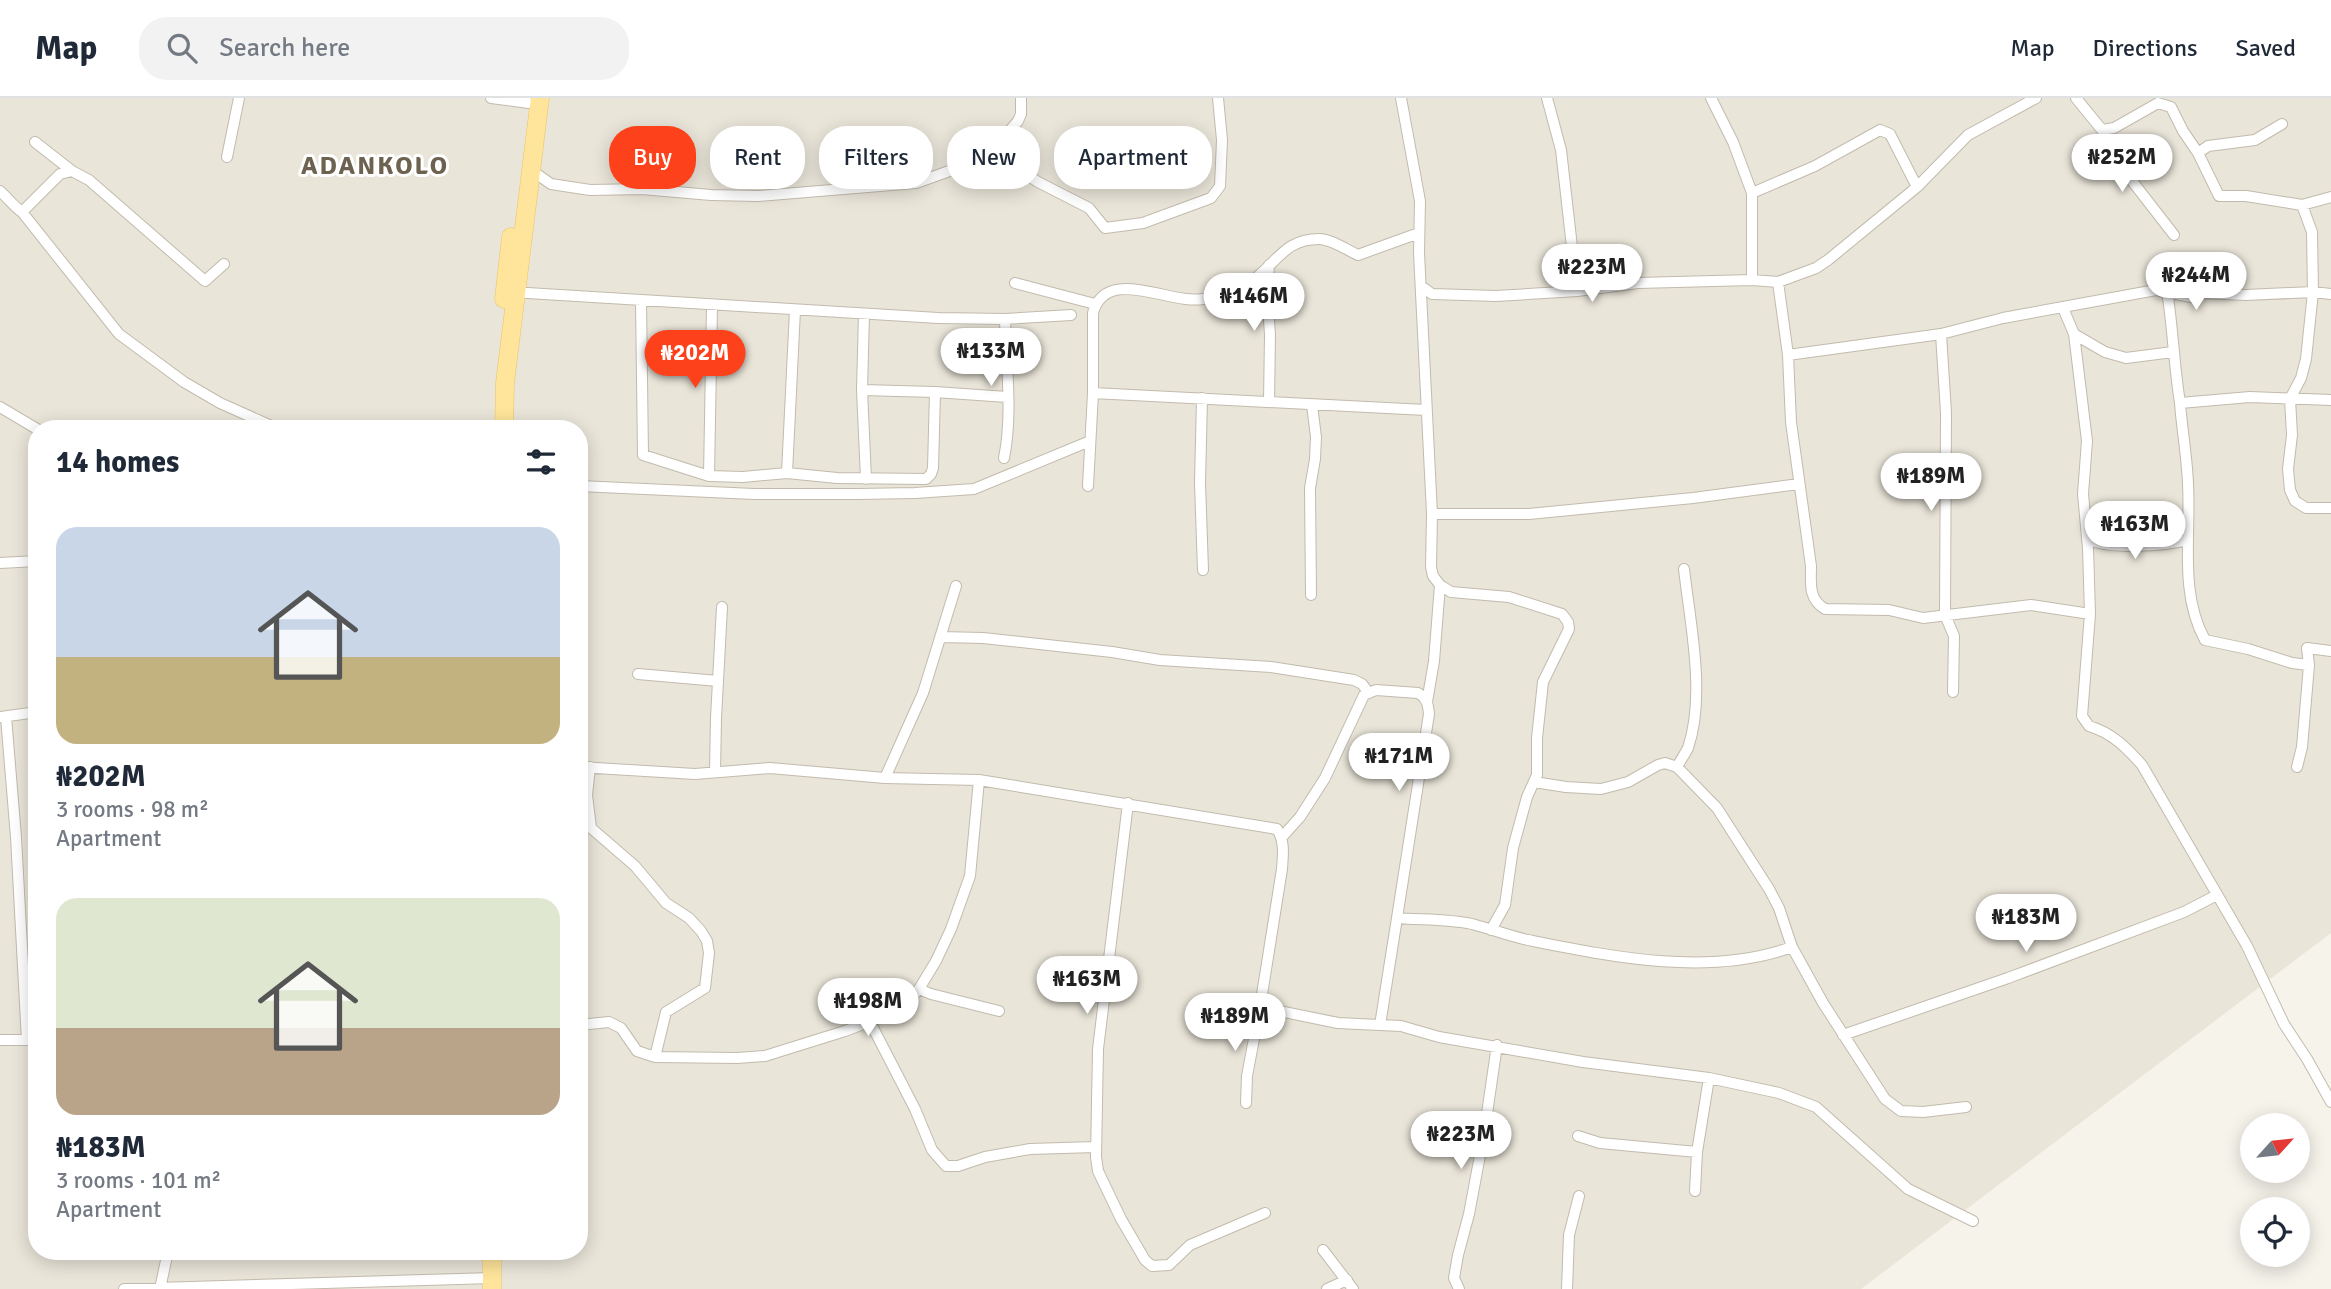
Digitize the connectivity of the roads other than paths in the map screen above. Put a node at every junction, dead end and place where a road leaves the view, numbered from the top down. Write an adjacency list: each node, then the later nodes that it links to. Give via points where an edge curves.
1 (239, 98): 16 (street)
2 (491, 98): 10 (street)
3 (1021, 98): 12 (street, via 1021,114)
4 (1218, 98): 20 (street, via 1220,186 1211,198 1143,223 1105,228 1089,208)
5 (1401, 98): 27 (street, via 1418,180)
6 (1547, 98): 35 (street, via 1561,150)
7 (1711, 98): 23 (street)
8 (2036, 98): 21 (street, via 1968,135)
9 (2076, 98): 13 (street)
10 (533, 100): 17 (main road); 37 (main road)
11 (2282, 124): 15 (street, via 2255,140 2208,146)
12 (1013, 126)
13 (2102, 131): 15 (street, via 2158,103 2171,107); 28 (street, via 2129,177)
14 (35, 142): 19 (street)
15 (2198, 153): 25 (street, via 2219,196)
16 (227, 157)
17 (531, 170): 18 (street, via 551,184 590,190 758,196 916,183); 37 (main road)
18 (947, 171)
19 (72, 172): 26 (street, via 60,174); 29 (street, via 89,180 205,281)
20 (1040, 183)
21 (1917, 187): 23 (street, via 1891,134 1880,131); 32 (street, via 1828,261)
22 (0, 191): 26 (street)
23 (1752, 193): 31 (street)
24 (2331, 197): 25 (street)
25 (2302, 205): 38 (street, via 2312,232)
26 (22, 212): 64 (street, via 119,334 184,382)
27 (1419, 233): 30 (street, via 1358,255 1321,239 1293,243); 34 (street)
28 (2174, 235)
29 (224, 264)
30 (1269, 265): 42 (street, via 1256,279 1202,300 1130,289 1105,293); 59 (street)
31 (1752, 280): 32 (street); 35 (street, via 1638,283)
32 (1778, 282): 51 (street)
33 (1015, 283): 42 (street)
34 (1421, 286): 35 (street, via 1432,294); 63 (street)
35 (1577, 291)
36 (2167, 291): 38 (street, via 2191,297 2202,293); 43 (street); 50 (street)
37 (510, 292): 40 (street); 65 (main road, via 496,382); 66 (main road)
38 (2313, 292): 39 (street); 57 (street, via 2306,359)
39 (2331, 294)
40 (641, 301): 41 (street); 71 (street, via 643,455)
41 (712, 304): 44 (street); 71 (street)
42 (1095, 304): 54 (street)
43 (2063, 309): 48 (street); 49 (street)
44 (795, 310): 45 (street); 70 (street)
45 (863, 314): 47 (street); 52 (street)
46 (1071, 315): 47 (street)
47 (1005, 320): 55 (street)
48 (1941, 334): 51 (street); 89 (street, via 1946,413)
49 (2074, 334): 50 (street, via 2126,358); 78 (street, via 2087,442 2083,494)
50 (2173, 352): 60 (street)
51 (1788, 355): 73 (street)
52 (862, 390): 53 (street); 72 (street)
53 (935, 392): 55 (street); 72 (street, via 931,474 926,479)
54 (1093, 393): 56 (street); 68 (street)
55 (1007, 397): 69 (street)
56 (1202, 398): 59 (street); 83 (street)
57 (2290, 399): 58 (street); 60 (street); 76 (street, via 2290,490 2295,501 2306,508)
58 (2331, 400)
59 (1269, 402): 61 (street)
60 (2180, 403): 79 (street)
61 (1312, 405): 63 (street); 86 (street, via 1316,437 1310,488)
62 (0, 407): 67 (street)
63 (1426, 410): 77 (street)
64 (258, 420)
65 (495, 420)
66 (504, 420)
67 (28, 424)
68 (1090, 441): 74 (street, via 974,489 915,494 754,494); 75 (street)
69 (1004, 458)
70 (787, 472): 71 (street); 72 (street)
71 (709, 476)
72 (866, 479)
73 (1799, 484): 77 (street, via 1529,514); 89 (street, via 1812,597 1817,605 1825,610 1889,610 1923,618)
74 (588, 486)
75 (1088, 486)
76 (2331, 508)
77 (1432, 514): 85 (street, via 1431,567)
78 (2087, 539): 79 (street, via 2134,545); 88 (street)
79 (2188, 540): 92 (street, via 2190,599 2205,640)
80 (28, 562): 81 (street)
81 (0, 564)
82 (1684, 569): 100 (street, via 1695,706 1688,749)
83 (1203, 570)
84 (956, 586): 90 (street)
85 (1440, 586): 97 (street); 106 (street, via 1451,592 1508,597 1562,614 1568,622 1569,629 1543,682)
86 (1311, 595)
87 (722, 607): 94 (street)
88 (2090, 614): 89 (street, via 2031,605); 110 (street, via 2082,716 2088,726 2123,744 2142,765)
89 (1945, 615): 95 (street, via 1954,636)
90 (941, 637): 96 (street, via 1271,667 1354,680); 104 (street, via 923,693)
91 (2331, 651): 92 (street, via 2308,648)
92 (2309, 665): 102 (street)
93 (638, 674): 94 (street)
94 (718, 681): 103 (street)
95 (1953, 692)
96 (1369, 693): 97 (street, via 1418,693); 109 (street, via 1360,702 1325,778)
97 (1427, 702): 111 (street, via 1429,714)
98 (28, 713): 99 (street)
99 (3, 717): 114 (street)
100 (1677, 766): 106 (street, via 1658,765 1628,782 1601,789); 113 (street, via 1717,808 1769,889)
101 (588, 767): 103 (street)
102 (2297, 767)
103 (715, 772): 104 (street, via 770,768)
104 (885, 778): 105 (street)
105 (979, 780): 108 (street); 115 (street, via 970,876 951,929)
106 (1534, 782): 112 (street, via 1513,848 1505,905)
107 (588, 803): 125 (street, via 591,828 635,866 666,903 697,926 707,942 705,988 666,1012)
108 (1128, 803): 109 (street, via 1277,829); 131 (street, via 1098,1049)
109 (1282, 837): 116 (street, via 1282,869)
110 (2217, 895): 121 (street, via 2184,912 2008,978); 127 (street, via 2284,1024)
111 (1397, 918): 112 (street); 120 (street)
112 (1491, 930): 113 (street, via 1576,950 1647,960 1743,960)
113 (1793, 947): 121 (street)
114 (28, 988)
115 (919, 989): 117 (street); 118 (street, via 902,1007)
116 (1260, 1007): 120 (street, via 1338,1023); 128 (street)
117 (999, 1011)
118 (869, 1020): 125 (street, via 765,1056); 131 (street, via 932,1150 946,1166 1030,1149)
119 (588, 1024): 125 (street, via 609,1022 621,1028 637,1051)
120 (1380, 1025): 124 (street)
121 (1843, 1035): 129 (street, via 1885,1099 1901,1111)
122 (28, 1038): 123 (street)
123 (0, 1040)
124 (1497, 1045): 126 (street, via 1583,1062); 147 (street, via 1454,1278)
125 (655, 1057)
126 (1709, 1078): 132 (street); 136 (street, via 1779,1093 1816,1107 1908,1189)
127 (2331, 1102)
128 (1246, 1103)
129 (1966, 1107)
130 (1578, 1136): 132 (street, via 1600,1143)
131 (1096, 1147): 135 (street, via 1098,1171 1121,1219 1152,1266 1170,1265 1190,1245)
132 (1697, 1152): 133 (street)
133 (1695, 1191)
134 (1579, 1196): 148 (street, via 1569,1235)
135 (1265, 1213)
136 (1973, 1221)
137 (1323, 1250): 141 (street)
138 (166, 1260): 144 (street)
139 (493, 1260): 142 (main road)
140 (499, 1260): 142 (main road)
141 (1350, 1284): 146 (street)
142 (495, 1285): 143 (street)
143 (364, 1286): 144 (street)
144 (160, 1288): 145 (street)
145 (124, 1289)
146 (1327, 1289)
147 (1459, 1289)
148 (1567, 1289)

